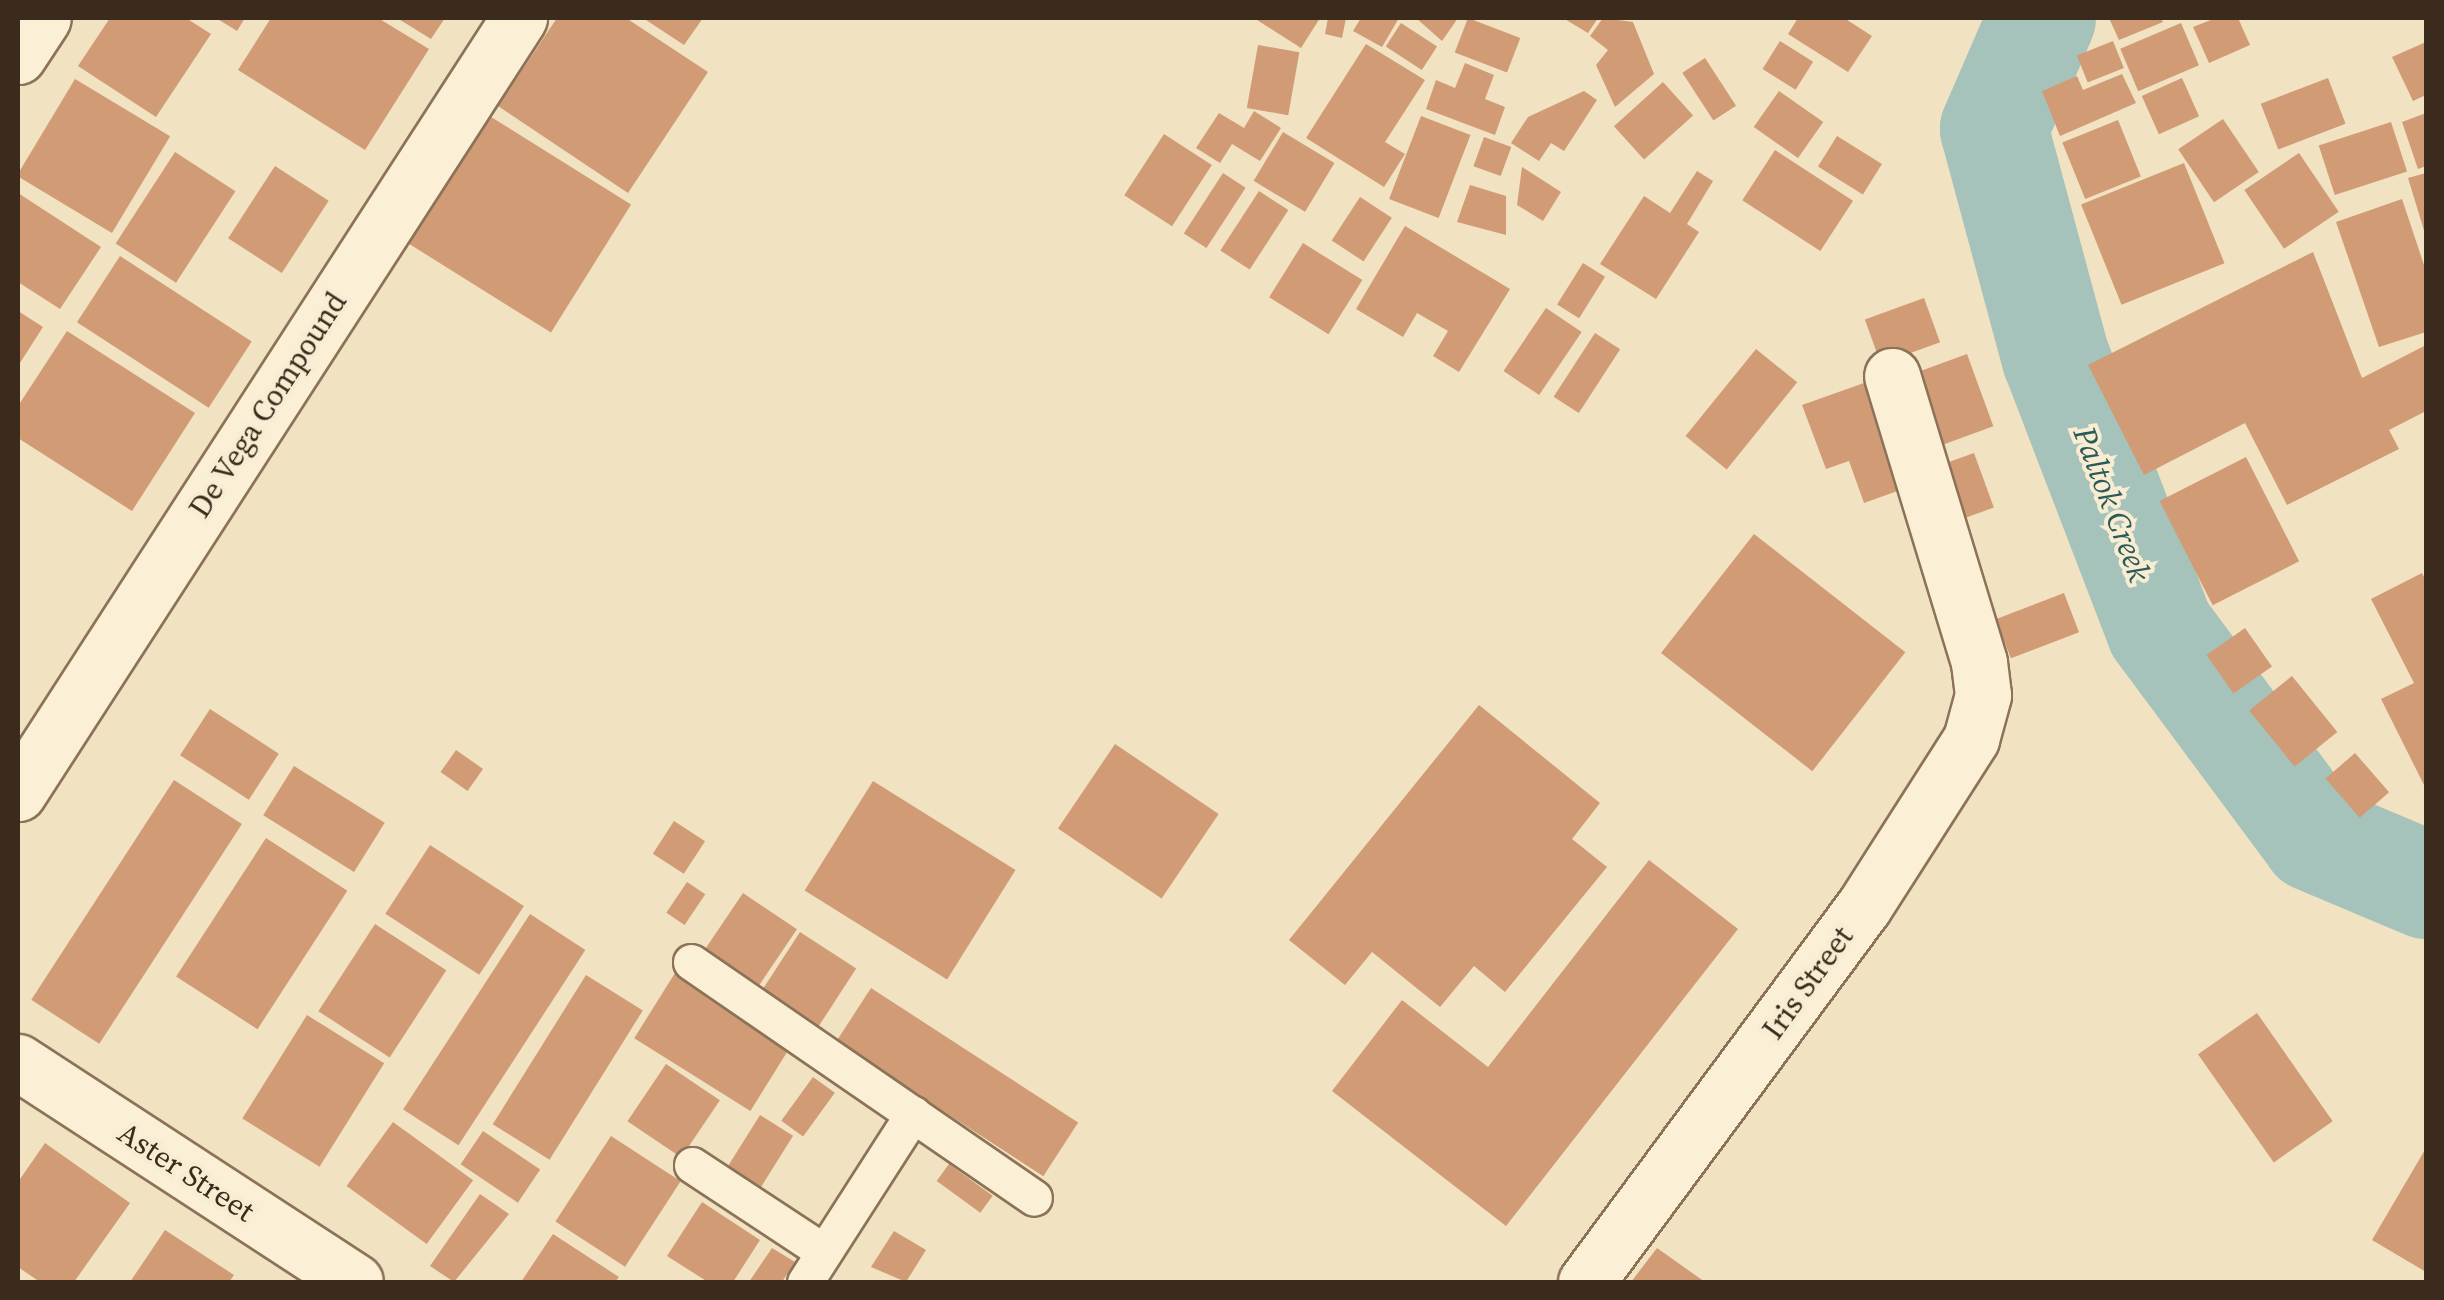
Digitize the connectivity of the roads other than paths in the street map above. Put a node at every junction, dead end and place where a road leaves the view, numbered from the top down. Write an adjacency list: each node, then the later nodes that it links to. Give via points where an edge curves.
1 (44, 18): 3 (street)
2 (519, 18): 5 (street, De Vega Compound)
3 (18, 56)
4 (1892, 376): 14 (street, Iris Street, via 1979,662 1983,695 1951,770 1863,908)
5 (18, 793)
6 (691, 962): 8 (lane)
7 (18, 1062): 12 (street, Aster Street)
8 (913, 1114): 10 (lane); 11 (lane)
9 (692, 1165): 11 (lane)
10 (1034, 1198)
11 (824, 1252): 13 (lane)
12 (355, 1282)
13 (805, 1282)
14 (1586, 1282)

